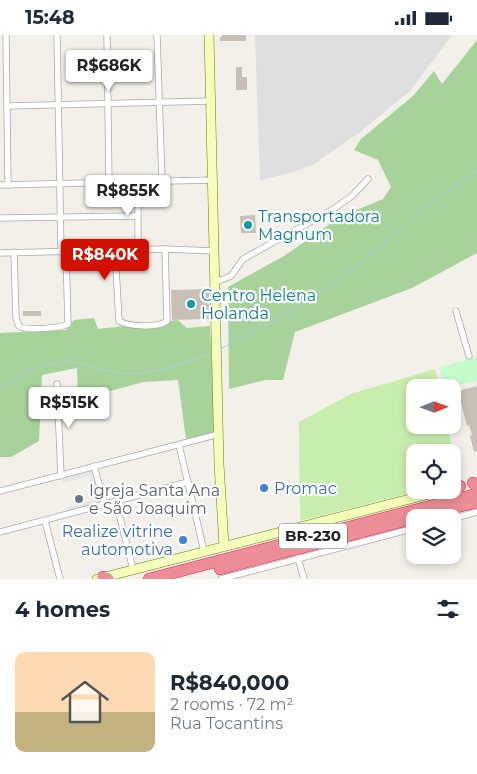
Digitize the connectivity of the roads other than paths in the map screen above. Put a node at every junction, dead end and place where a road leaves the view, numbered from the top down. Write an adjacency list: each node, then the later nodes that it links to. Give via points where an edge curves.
1 (6, 35): 10 (street)
2 (57, 35): 9 (street)
3 (107, 35): 8 (street)
4 (157, 35): 7 (street)
5 (209, 35): 6 (street)
6 (211, 101): 7 (street); 12 (street)
7 (159, 102): 8 (street); 13 (street)
8 (108, 103): 9 (street); 14 (street)
9 (58, 105): 10 (street); 16 (street)
10 (8, 106): 18 (street)
11 (368, 179): 29 (street, via 346,201 243,259 231,276)
12 (213, 181): 13 (street); 25 (street)
13 (162, 182): 15 (street)
14 (109, 183): 15 (street); 16 (street)
15 (138, 183): 19 (street)
16 (60, 184): 18 (street); 20 (street)
17 (0, 185): 18 (street)
18 (8, 185)
19 (138, 216): 20 (street); 23 (street)
20 (60, 217): 21 (street); 27 (street)
21 (0, 218)
22 (165, 249): 23 (street); 24 (street, via 166,322 132,326 120,323 117,311); 25 (street)
23 (138, 250): 24 (street)
24 (115, 251): 27 (street)
25 (215, 251): 29 (street)
26 (14, 252): 27 (street); 27 (street, via 17,322 23,328 32,328 68,324); 28 (street)
27 (64, 252)
28 (0, 253)
29 (216, 283): 33 (street)
30 (456, 311): 31 (street)
31 (468, 357)
32 (58, 384): 36 (street)
33 (220, 434): 34 (street); 55 (street)
34 (179, 445): 35 (street); 37 (street)
35 (94, 466): 36 (street); 47 (street)
36 (61, 476): 40 (street)
37 (188, 482): 44 (street); 56 (street)
38 (476, 483): 39 (street)
39 (461, 486)
40 (0, 491)
41 (477, 494): 45 (highway, BR-230)
42 (409, 499): 55 (street)
43 (446, 499): 45 (highway)
44 (116, 502): 47 (street); 58 (street)
45 (444, 502): 61 (highway, BR-230)
46 (477, 502): 48 (highway, BR-230)
47 (105, 505): 51 (street)
48 (450, 509)
49 (477, 512): 50 (street)
50 (461, 516)
51 (45, 521): 54 (street); 60 (street)
52 (406, 521): 62 (highway, BR-230)
53 (406, 530): 57 (street)
54 (0, 532)
55 (224, 546): 56 (street)
56 (204, 551): 58 (street)
57 (298, 558): 63 (street); 64 (street)
58 (133, 569): 59 (street)
59 (103, 578)
60 (60, 579)
61 (149, 579)
62 (179, 579)
63 (221, 579)
64 (304, 579)

